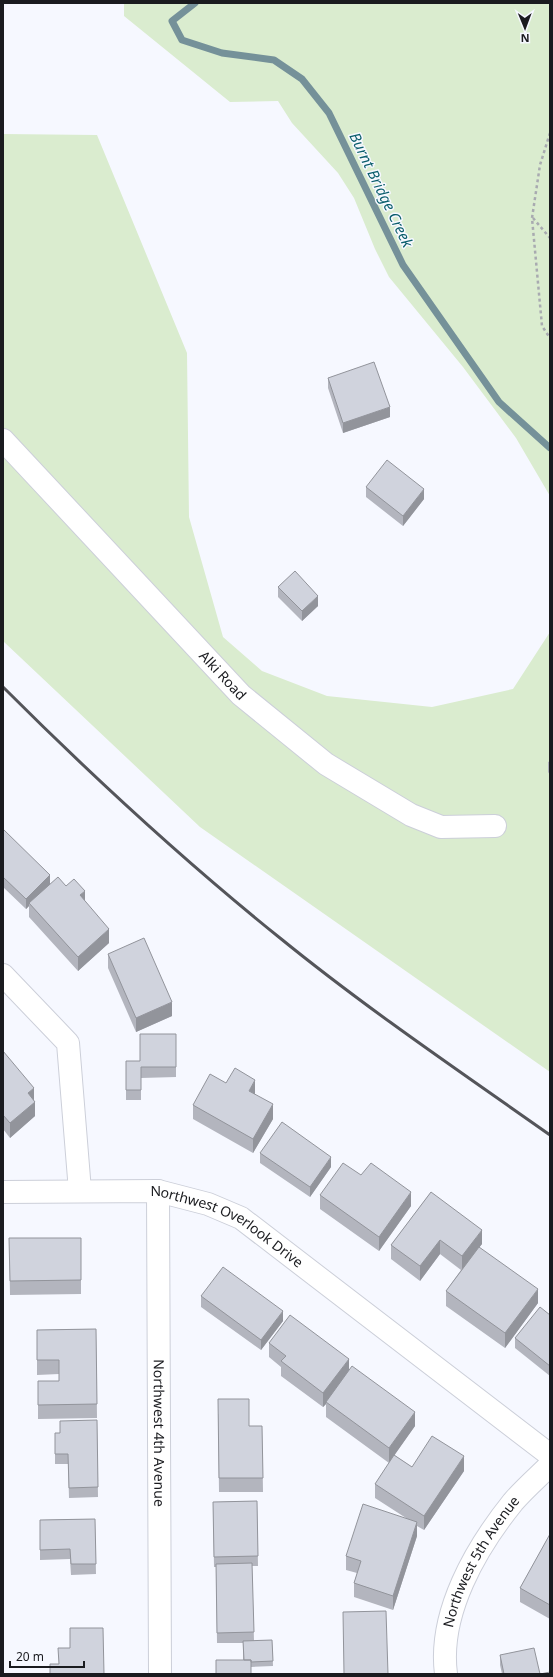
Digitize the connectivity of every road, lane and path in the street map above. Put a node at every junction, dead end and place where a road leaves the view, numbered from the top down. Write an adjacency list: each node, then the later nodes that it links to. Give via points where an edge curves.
1 (550, 133): 2 (path, via 540,165)
2 (532, 218): 3 (path); 4 (path, via 542,326)
3 (550, 238)
4 (550, 338)
5 (3, 440): 6 (street, Alki Road, via 241,696 326,764 411,814 441,827)
6 (495, 826)
7 (3, 975): 8 (street, via 68,1043)
8 (80, 1191): 9 (street, Northwest Overlook Drive); 10 (street, Northwest Overlook Drive)
9 (158, 1191): 11 (street, Northwest Overlook Drive, via 208,1204 241,1218); 13 (street, Northwest 4th Avenue)
10 (3, 1192)
11 (550, 1455)
12 (550, 1465): 14 (street, Northwest 5th Avenue, via 514,1501 478,1551 452,1608 444,1658)
13 (160, 1674)
14 (446, 1674)

